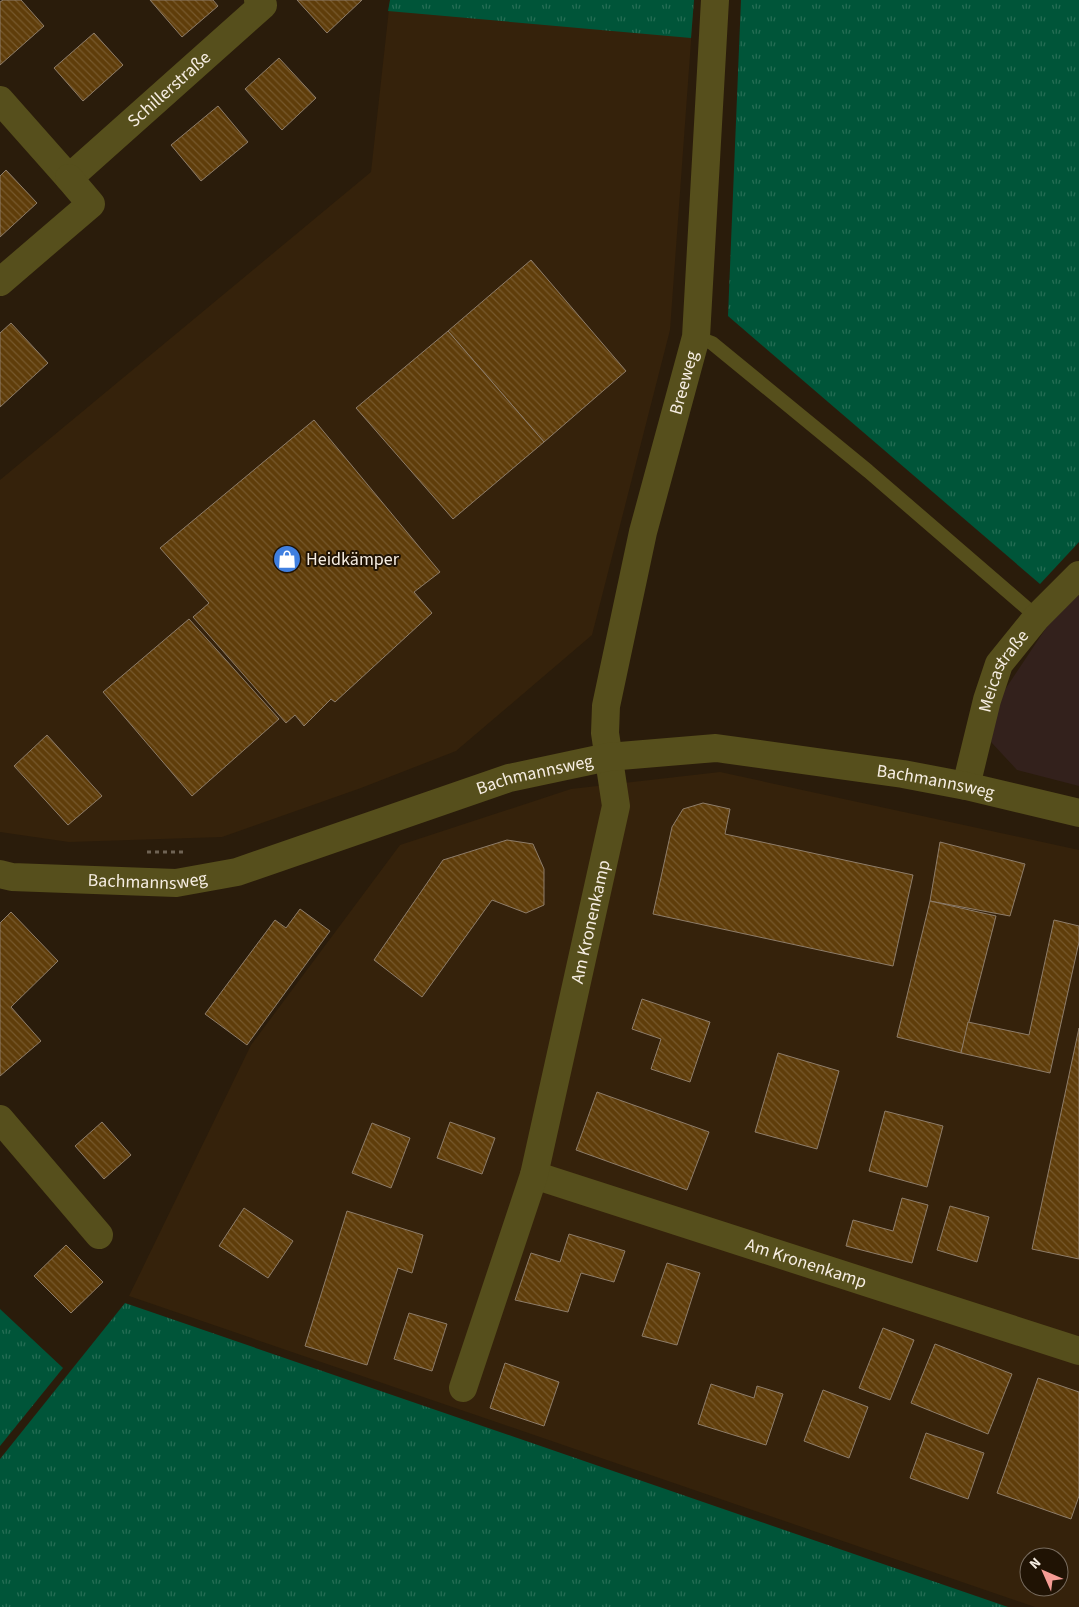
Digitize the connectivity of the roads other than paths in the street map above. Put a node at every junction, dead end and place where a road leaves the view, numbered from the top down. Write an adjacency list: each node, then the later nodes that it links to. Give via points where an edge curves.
1 (258, 0): 4 (street, Schillerstraße, via 262,5)
2 (715, 0): 6 (street, Breeweg)
3 (0, 100): 4 (street)
4 (69, 178): 5 (street, via 91,204)
5 (0, 282)
6 (696, 337): 8 (lane, via 712,343 868,471); 9 (street, Breeweg, via 644,532 606,706)
7 (1079, 575): 8 (street, Meicastraße)
8 (1037, 617): 10 (street, Meicastraße, via 999,664)
9 (608, 757): 10 (street, Bachmannsweg, via 716,748 832,763); 12 (street, Bachmannsweg, via 509,778 237,872 176,883); 14 (street, Am Kronenkamp, via 616,806)
10 (966, 786): 11 (street, Bachmannsweg)
11 (1079, 813)
12 (0, 874)
13 (0, 1118): 15 (street)
14 (534, 1175): 16 (street, Am Kronenkamp); 17 (street, Am Kronenkamp)
15 (100, 1235)
16 (1079, 1351)
17 (463, 1388)

